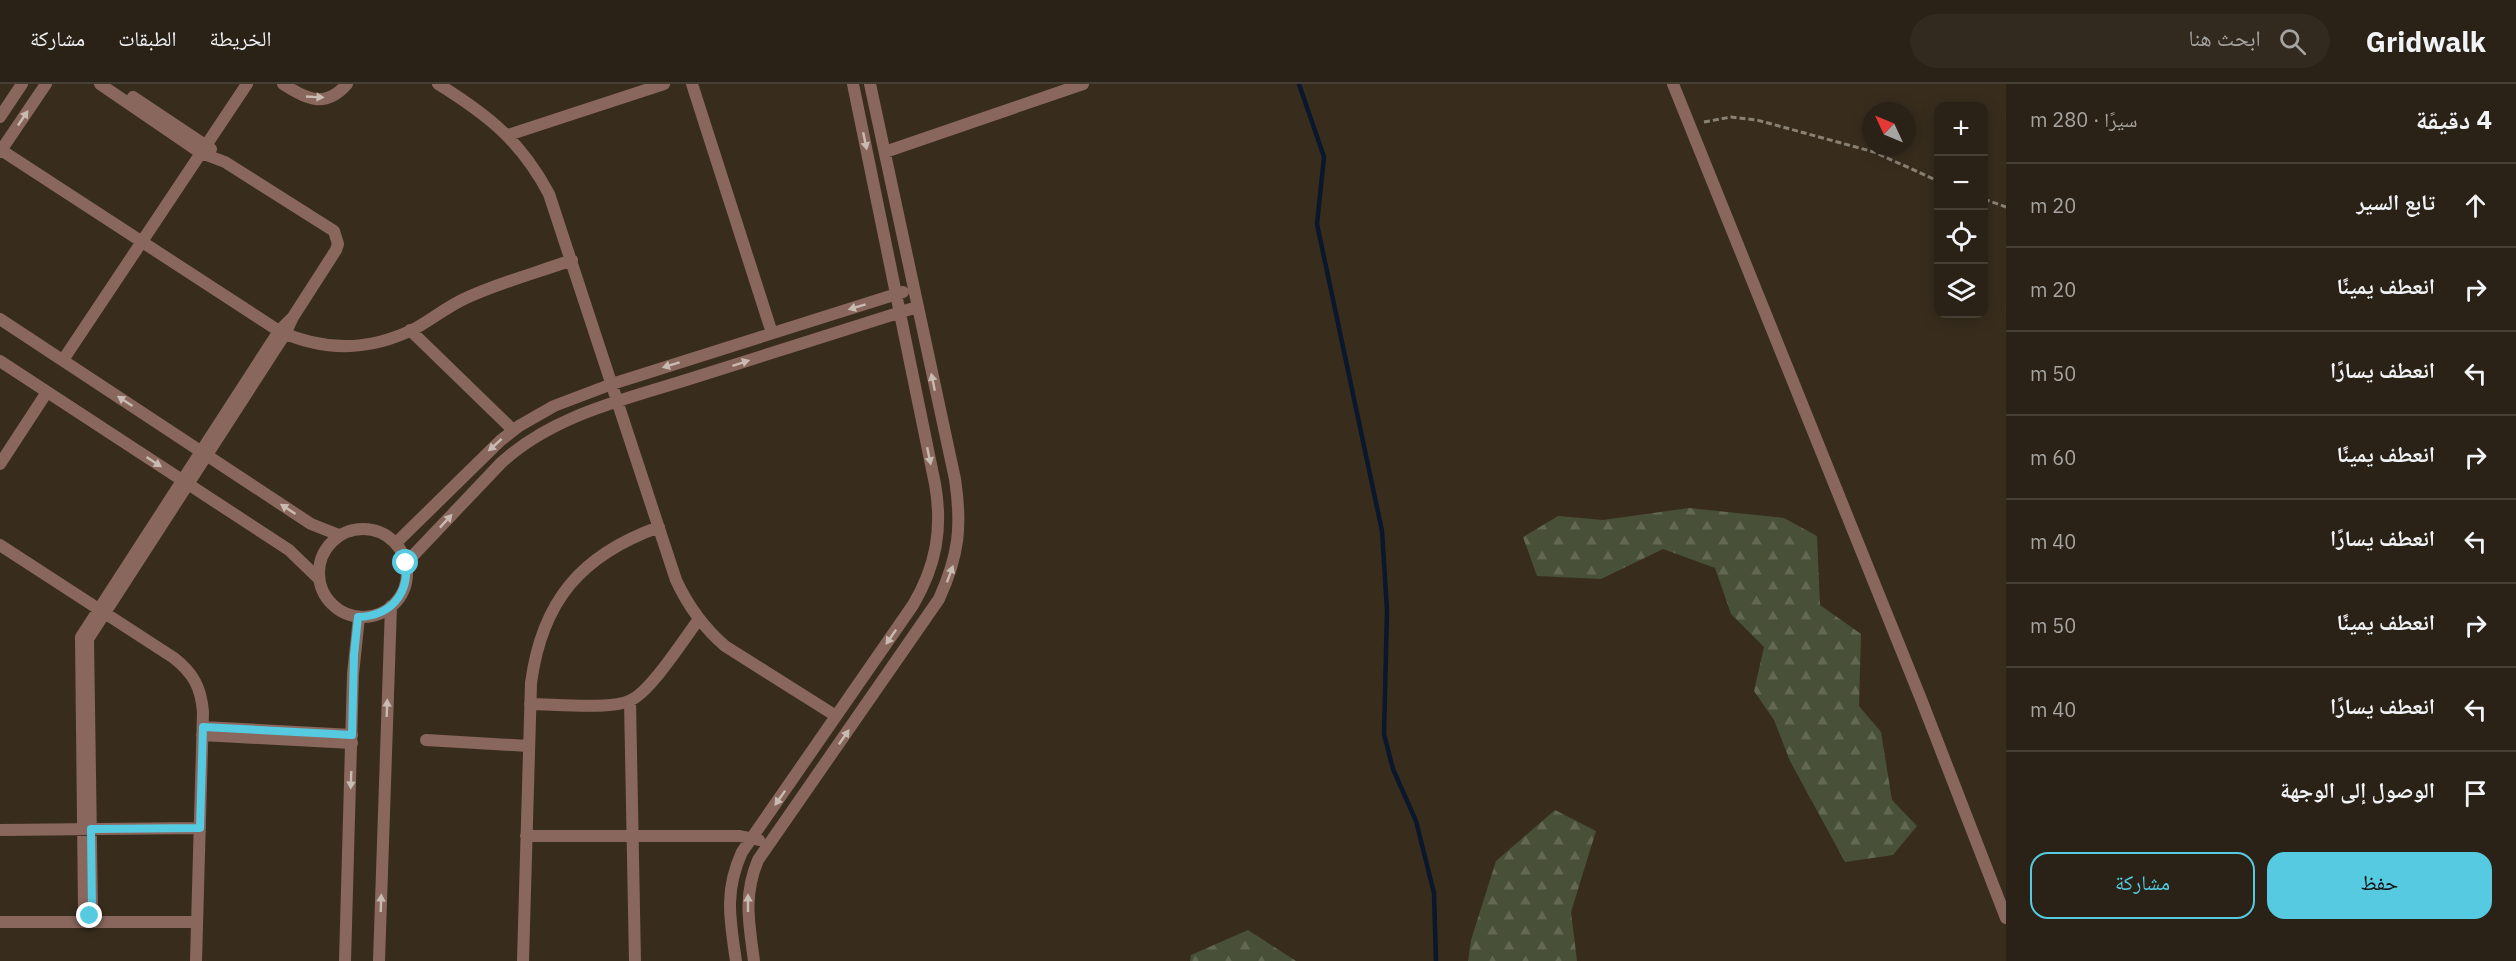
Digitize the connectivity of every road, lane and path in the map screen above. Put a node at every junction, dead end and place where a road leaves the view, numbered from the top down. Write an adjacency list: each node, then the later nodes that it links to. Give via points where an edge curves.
1 (22, 84): 15 (street)
2 (46, 84): 19 (street, one-way to 2)
3 (100, 84): 18 (street)
4 (114, 84): 18 (street)
5 (247, 84): 18 (street)
6 (283, 84): 7 (street, one-way to 7, via 308,98 320,99 332,96)
7 (347, 84)
8 (438, 84): 17 (street, via 488,116)
9 (664, 84): 17 (street)
10 (692, 84): 33 (street)
11 (853, 84): 27 (street, one-way to 27)
12 (870, 84): 20 (street)
13 (1083, 84): 20 (street)
14 (1673, 84): 16 (street)
15 (0, 117)
16 (1690, 126): 21 (path, via 1731,117 1757,120 1874,152); 67 (street)
17 (508, 135): 25 (street, via 549,194)
18 (204, 149): 24 (street); 32 (street, via 330,227 337,237 336,250)
19 (1, 151): 24 (street)
20 (885, 152): 26 (street)
21 (1934, 179)
22 (1988, 201): 23 (path)
23 (2006, 207)
24 (142, 242): 32 (street); 34 (street)
25 (572, 260): 31 (street, via 465,299); 36 (street)
26 (913, 289): 27 (street); 28 (street)
27 (896, 294): 29 (street); 33 (street, one-way to 33)
28 (917, 307): 29 (street); 66 (street, one-way to 28, via 928,617 954,561 960,520 956,490)
29 (900, 312): 38 (street, one-way to 29); 55 (street, one-way to 55, via 939,504 937,547 932,567 913,605)
30 (0, 319): 34 (street)
31 (413, 329): 32 (street, via 373,344 351,347 329,347); 39 (street)
32 (282, 333): 40 (street)
33 (772, 333): 36 (street, one-way to 36)
34 (63, 360): 40 (street, one-way to 34)
35 (0, 361): 37 (street)
36 (612, 384): 38 (street); 39 (street, via 554,406)
37 (47, 392): 41 (street); 42 (street, one-way to 42)
38 (617, 403): 43 (street); 47 (street, one-way to 38, via 515,450 563,421)
39 (516, 428): 45 (street, one-way to 45)
40 (204, 454): 42 (street); 44 (street, one-way to 40, via 311,524)
41 (0, 464)
42 (185, 482): 48 (street, via 297,556); 50 (street)
43 (659, 528): 52 (street, via 676,580); 54 (street, via 608,550 566,588 539,643)
44 (339, 535): 45 (street, via 369,529 380,531); 48 (street, via 323,554)
45 (396, 543): 47 (street)
46 (0, 545): 50 (street)
47 (406, 563): 49 (street, via 405,587)
48 (319, 579): 51 (street, via 328,600)
49 (391, 606): 51 (street, via 382,613); 73 (street, one-way to 49)
50 (102, 610): 56 (street, via 187,668 202,696); 61 (street, via 83,631 80,644)
51 (358, 617): 57 (street)
52 (699, 619): 53 (street, via 645,689); 55 (street, via 725,646)
53 (630, 701): 54 (street); 63 (street)
54 (530, 704): 59 (street)
55 (836, 716): 65 (street, one-way to 65)
56 (202, 731): 57 (street); 60 (street)
57 (352, 739): 72 (street, one-way to 72)
58 (426, 740): 59 (street)
59 (529, 746): 64 (street)
60 (200, 828): 61 (street); 69 (street)
61 (87, 829): 61 (street, via 84,910 88,916 92,910); 62 (street)
62 (0, 830)
63 (633, 835): 64 (street); 65 (street); 75 (street)
64 (526, 836): 74 (street)
65 (752, 838): 66 (street); 76 (street, via 733,871 729,891)
66 (769, 845): 77 (street, one-way to 66, via 747,896 754,869)
67 (2006, 918)
68 (0, 922): 69 (street)
69 (197, 925): 70 (street); 71 (street)
70 (0, 929)
71 (196, 961)
72 (345, 961)
73 (379, 961)
74 (523, 961)
75 (635, 961)
76 (736, 961)
77 (754, 961)

